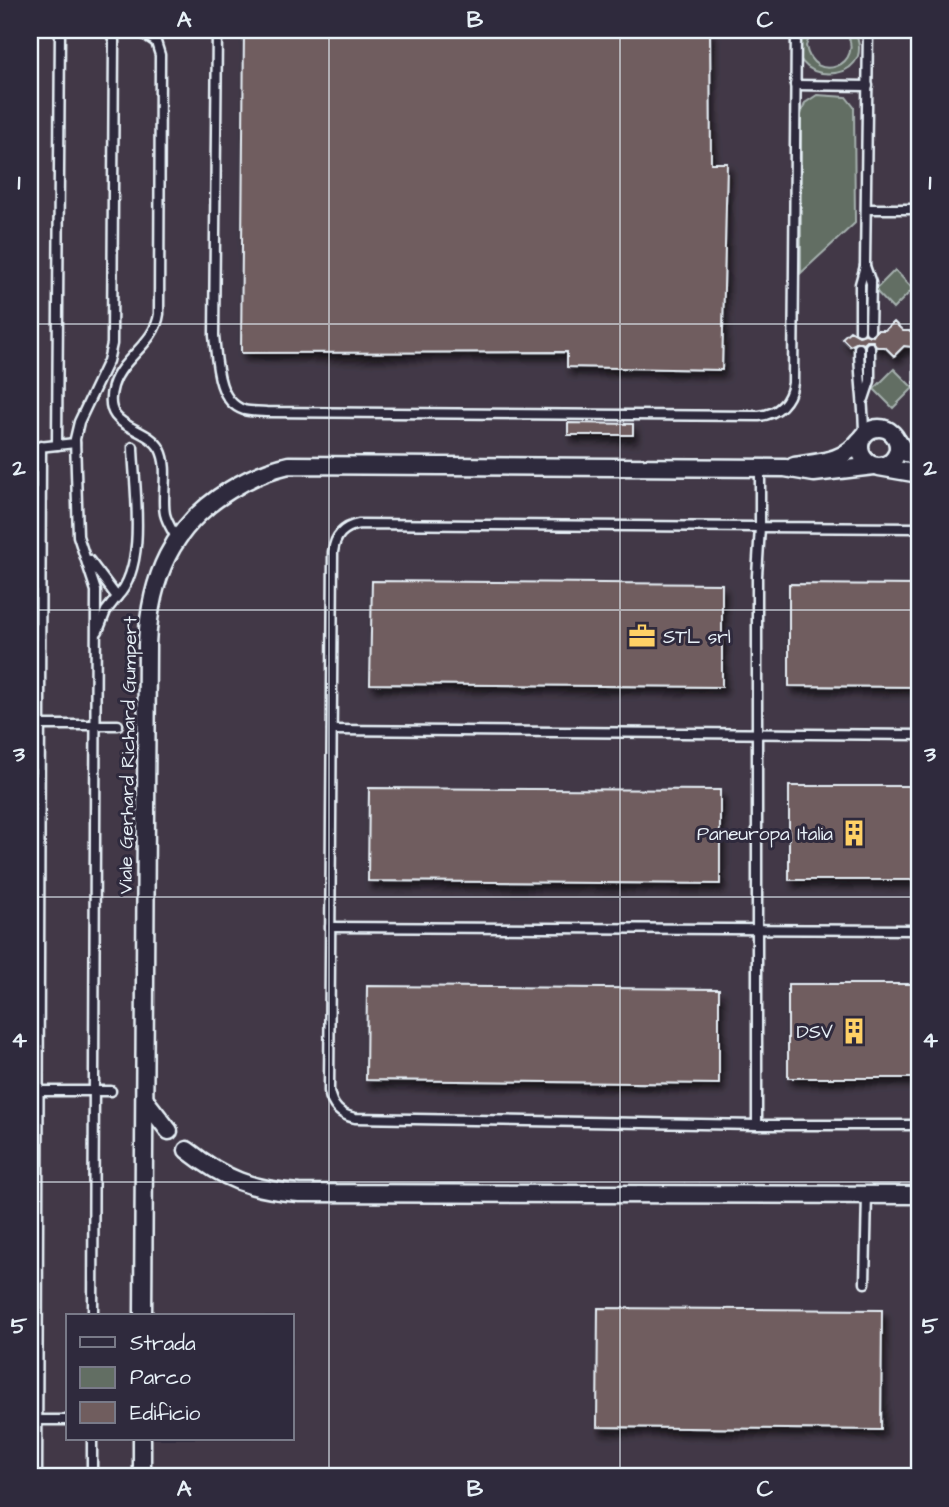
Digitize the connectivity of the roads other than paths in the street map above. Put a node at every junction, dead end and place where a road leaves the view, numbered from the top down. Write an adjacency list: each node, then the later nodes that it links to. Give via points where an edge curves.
1 (60, 30): 24 (lane)
2 (109, 30): 23 (lane, via 114,41 113,344 79,422)
3 (138, 30): 35 (lane, via 156,42 160,55 159,314 151,335 118,374 111,402 120,422 153,441 161,451 165,513)
4 (217, 30): 7 (lane, via 214,336 225,392 233,404 249,411 759,416 778,410 790,397 793,383)
5 (796, 30): 7 (lane)
6 (868, 30): 8 (lane)
7 (795, 85): 8 (lane)
8 (868, 86): 9 (lane)
9 (867, 209): 10 (lane); 11 (lane)
10 (919, 209)
11 (866, 266): 13 (lane, via 860,284); 14 (lane, via 871,283)
12 (919, 306): 15 (lane)
13 (860, 330)
14 (870, 330)
15 (919, 331)
16 (919, 346): 19 (lane)
17 (870, 347): 20 (lane, via 870,381)
18 (859, 348): 20 (lane)
19 (919, 387)
20 (864, 401): 21 (lane)
21 (862, 438): 22 (street, via 882,428); 29 (street, via 860,453); 31 (street, Viale Gerhard Richard Gumpert, via 838,458)
22 (897, 440): 28 (street); 29 (street, via 895,458 886,466)
23 (75, 443): 24 (lane); 36 (lane)
24 (57, 445): 25 (lane)
25 (41, 446): 27 (lane); 40 (lane)
26 (133, 447): 37 (lane, via 137,546)
27 (30, 448)
28 (919, 460)
29 (877, 466): 31 (street, Viale Gerhard Richard Gumpert, via 814,473); 32 (street, Viale Gerhard Richard Gumpert)
30 (760, 467): 31 (street, Viale Gerhard Richard Gumpert); 33 (lane); 35 (street, Viale Gerhard Richard Gumpert, via 289,465 264,471 223,494)
31 (785, 468)
32 (919, 474)
33 (760, 527): 34 (lane); 43 (lane, via 347,527 333,552); 44 (lane)
34 (919, 528)
35 (177, 539): 52 (street, Viale Gerhard Richard Gumpert, via 156,581 148,619)
36 (81, 548): 37 (lane); 38 (lane, via 96,584)
37 (117, 597): 38 (lane, via 102,619)
38 (96, 640): 41 (lane)
39 (30, 725): 40 (lane)
40 (40, 725): 41 (lane); 49 (lane)
41 (96, 725): 42 (lane); 50 (lane)
42 (118, 725)
43 (332, 730): 44 (lane); 46 (lane)
44 (756, 734): 45 (lane); 47 (lane)
45 (919, 735)
46 (330, 927): 47 (lane); 53 (lane, via 329,1091 333,1105 343,1115)
47 (755, 929): 48 (lane); 53 (lane)
48 (919, 930)
49 (34, 1091): 50 (lane); 62 (lane)
50 (94, 1091): 51 (lane); 60 (lane)
51 (111, 1091)
52 (145, 1100): 55 (street); 61 (street, Viale Gerhard Richard Gumpert)
53 (757, 1125): 54 (lane)
54 (919, 1125)
55 (169, 1131)
56 (187, 1150): 57 (street, via 235,1181 287,1192)
57 (867, 1194): 58 (street); 59 (lane)
58 (919, 1195)
59 (865, 1283)
60 (93, 1314)
61 (143, 1314)
62 (33, 1420): 63 (lane); 66 (lane)
63 (66, 1420)
64 (92, 1440): 67 (lane)
65 (142, 1440): 68 (street)
66 (37, 1477)
67 (92, 1477)
68 (142, 1477)

